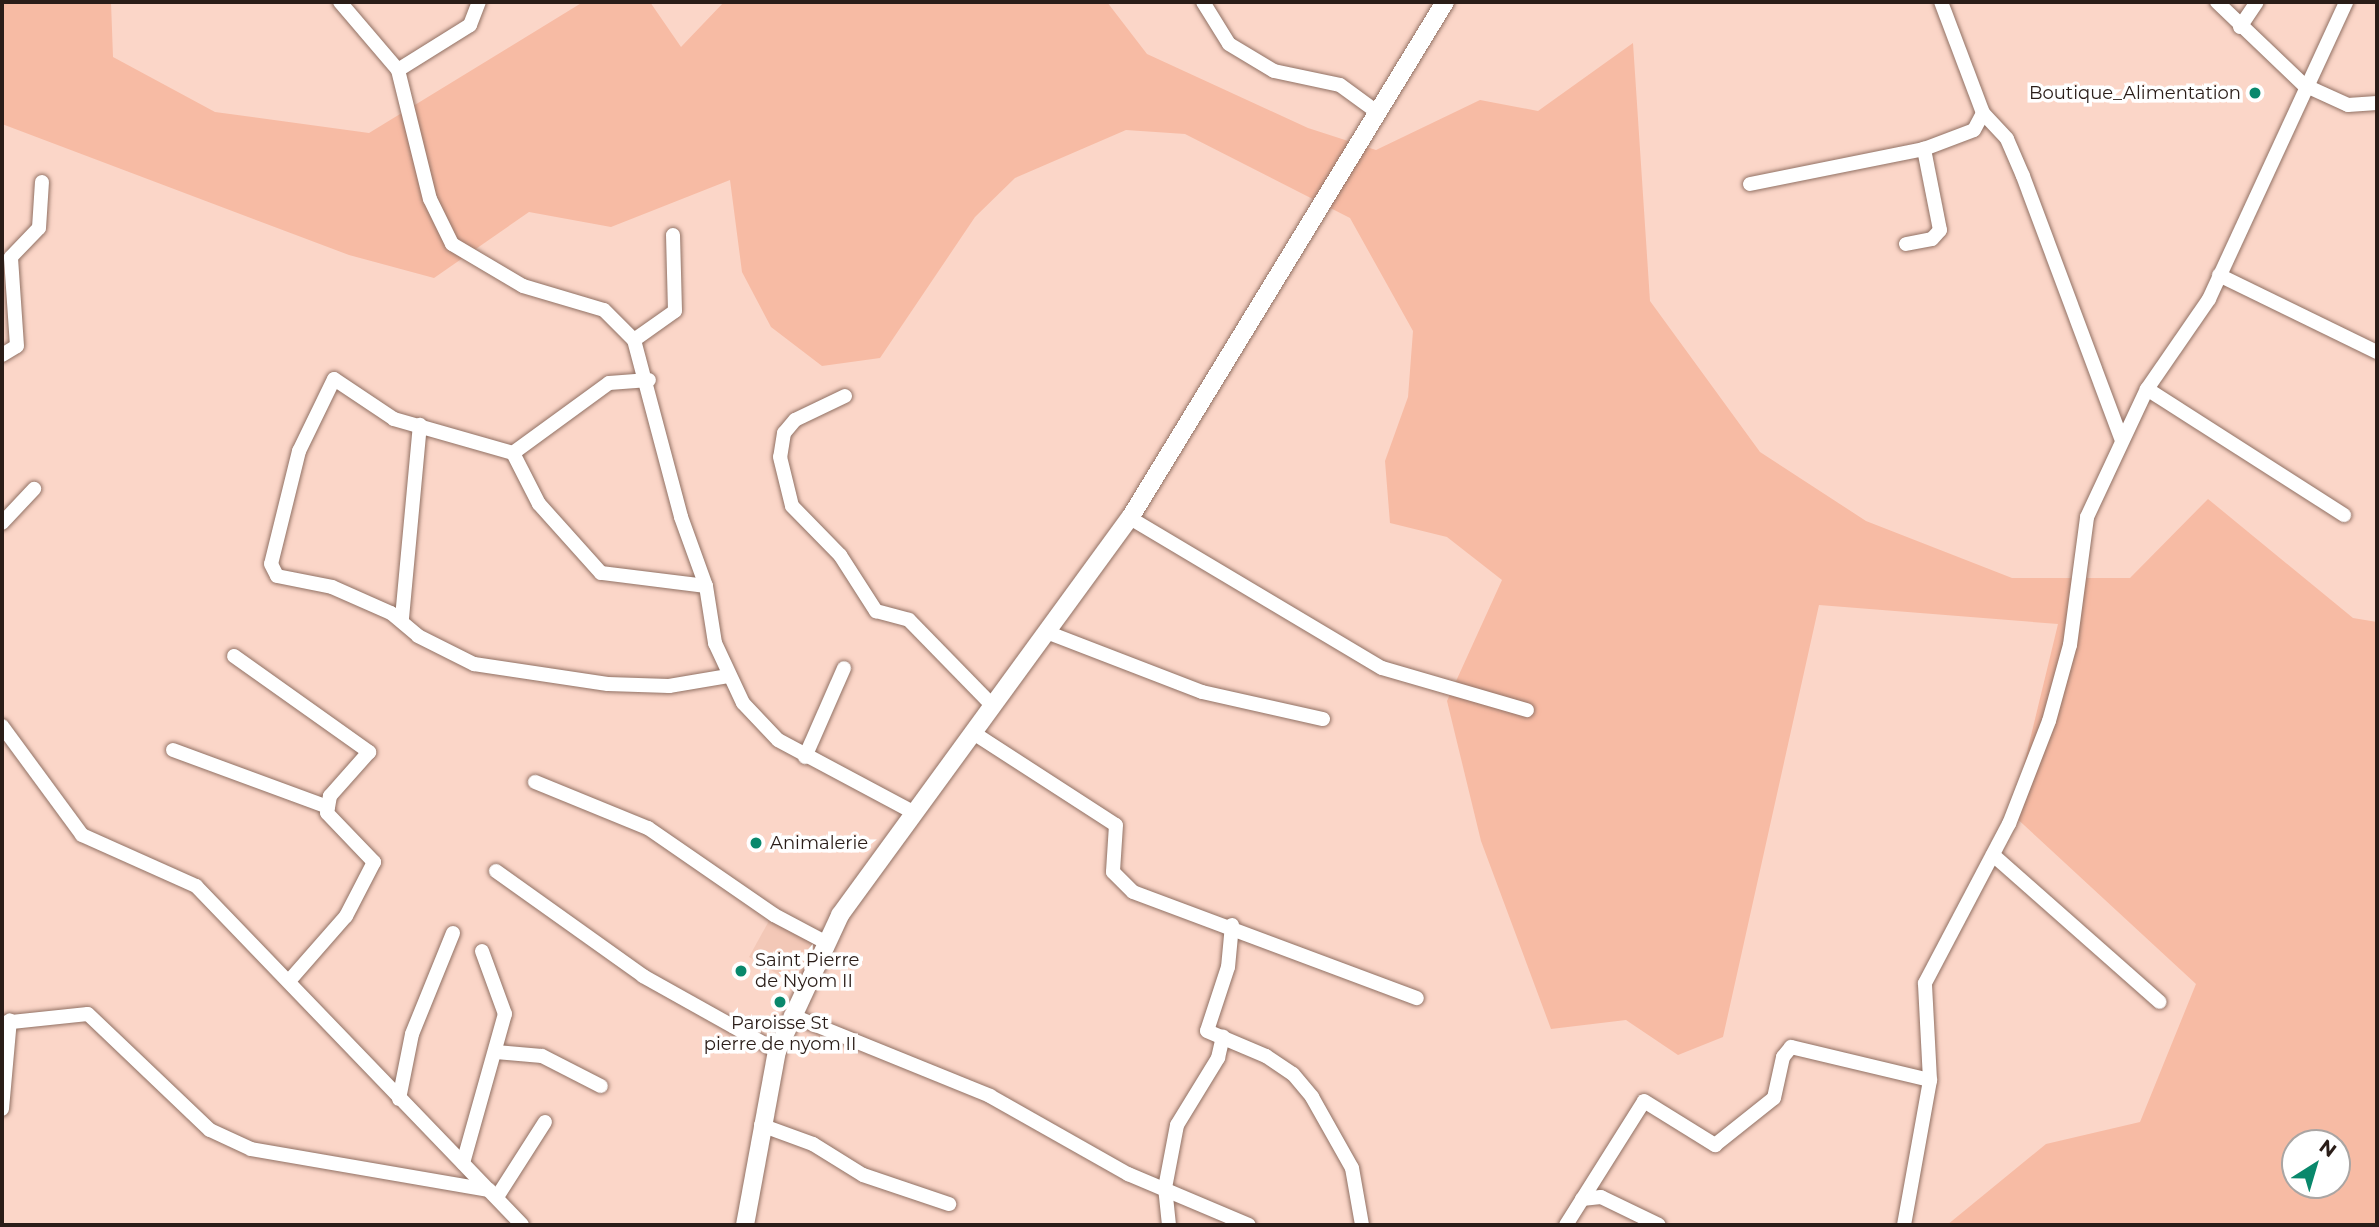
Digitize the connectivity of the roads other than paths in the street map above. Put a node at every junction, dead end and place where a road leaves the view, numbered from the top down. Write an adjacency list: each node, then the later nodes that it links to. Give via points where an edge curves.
1 (340, 2): 10 (street)
2 (1203, 2): 13 (street, via 1228,44 1274,71 1340,85)
3 (1445, 2): 13 (main road)
4 (1941, 2): 14 (street)
5 (2217, 2): 9 (street)
6 (2257, 2): 9 (street)
7 (2346, 2): 11 (street)
8 (481, 3): 10 (street, via 470,25)
9 (2240, 27): 11 (street)
10 (398, 70): 21 (street, via 430,199 452,244 523,286 604,310)
11 (2304, 85): 12 (street, via 2348,105); 20 (street)
12 (2377, 103)
13 (1377, 112): 32 (main road)
14 (1983, 113): 15 (street, via 1974,130); 28 (street, via 2007,139 2023,176)
15 (1924, 149): 17 (street); 19 (street, via 1940,230 1932,239)
16 (42, 182): 23 (street, via 38,228 11,257 17,346)
17 (1750, 184)
18 (673, 235): 21 (street, via 675,311)
19 (1906, 244)
20 (2219, 275): 22 (street); 25 (street)
21 (634, 340): 24 (street)
22 (2377, 352)
23 (2, 355)
24 (649, 380): 29 (street, via 609,383); 34 (street, via 681,517)
25 (2147, 389): 28 (street); 31 (street)
26 (845, 396): 40 (street, via 795,420 783,433 780,457 792,506 840,555 876,611 909,620)
27 (420, 425): 29 (street); 35 (street); 35 (street, via 394,419 330,380 295,461 272,553 276,576 332,587)
28 (2122, 438): 50 (street, via 2078,550 2070,645 2049,721)
29 (513, 453): 34 (street, via 539,504 594,568 620,579)
30 (34, 489): 33 (street)
31 (2344, 515)
32 (1130, 518): 36 (main road); 41 (street, via 1382,668)
33 (2, 523)
34 (706, 586): 39 (street)
35 (402, 618): 39 (street, via 418,636 466,661 554,680 669,686)
36 (1049, 633): 40 (main road); 42 (street, via 1202,692)
37 (234, 656): 48 (street, via 369,748)
38 (844, 668): 46 (street)
39 (728, 676): 46 (street, via 757,722)
40 (991, 704): 44 (main road)
41 (1527, 710)
42 (1323, 719)
43 (2, 726): 56 (street, via 82,835 196,886)
44 (972, 732): 49 (main road); 52 (street, via 1116,825 1114,872 1133,892)
45 (173, 750): 48 (street)
46 (805, 757): 49 (street, via 883,791)
47 (535, 782): 54 (street, via 648,828 774,915)
48 (328, 807): 56 (street, via 374,862 346,916)
49 (915, 813): 54 (main road, via 880,852)
50 (1993, 855): 58 (street); 64 (street, via 1925,983)
51 (496, 871): 62 (street, via 643,976)
52 (1232, 925): 57 (street); 61 (street, via 1228,967 1207,1031)
53 (453, 933): 66 (street, via 412,1034)
54 (825, 942): 59 (main road)
55 (482, 951): 63 (street, via 504,1004)
56 (289, 981): 66 (street)
57 (1417, 998)
58 (2160, 1002)
59 (791, 1015): 62 (main road); 71 (street, via 990,1096 1128,1174)
60 (6, 1021): 67 (street); 72 (street, via 88,1014 210,1130 251,1149)
61 (1223, 1037): 71 (street, via 1218,1058 1177,1125); 79 (street, via 1293,1074 1312,1097 1352,1168)
62 (777, 1051): 69 (main road)
63 (496, 1052): 65 (street, via 542,1056); 70 (street)
64 (1930, 1080): 73 (street, via 1791,1047 1783,1057 1774,1098 1721,1144 1709,1144 1651,1100 1641,1102); 82 (street)
65 (601, 1086)
66 (398, 1099): 70 (street)
67 (2, 1109)
68 (545, 1122): 72 (street)
69 (761, 1125): 74 (street, via 806,1140 863,1175); 76 (main road)
70 (463, 1163): 72 (street)
71 (1165, 1188): 77 (street); 78 (street)
72 (493, 1194): 75 (street)
73 (1582, 1199): 80 (street); 81 (street, via 1601,1197)
74 (949, 1204)
75 (522, 1225)
76 (745, 1225)
77 (1170, 1225)
78 (1249, 1225)
79 (1362, 1225)
80 (1566, 1225)
81 (1659, 1225)
82 (1904, 1225)

